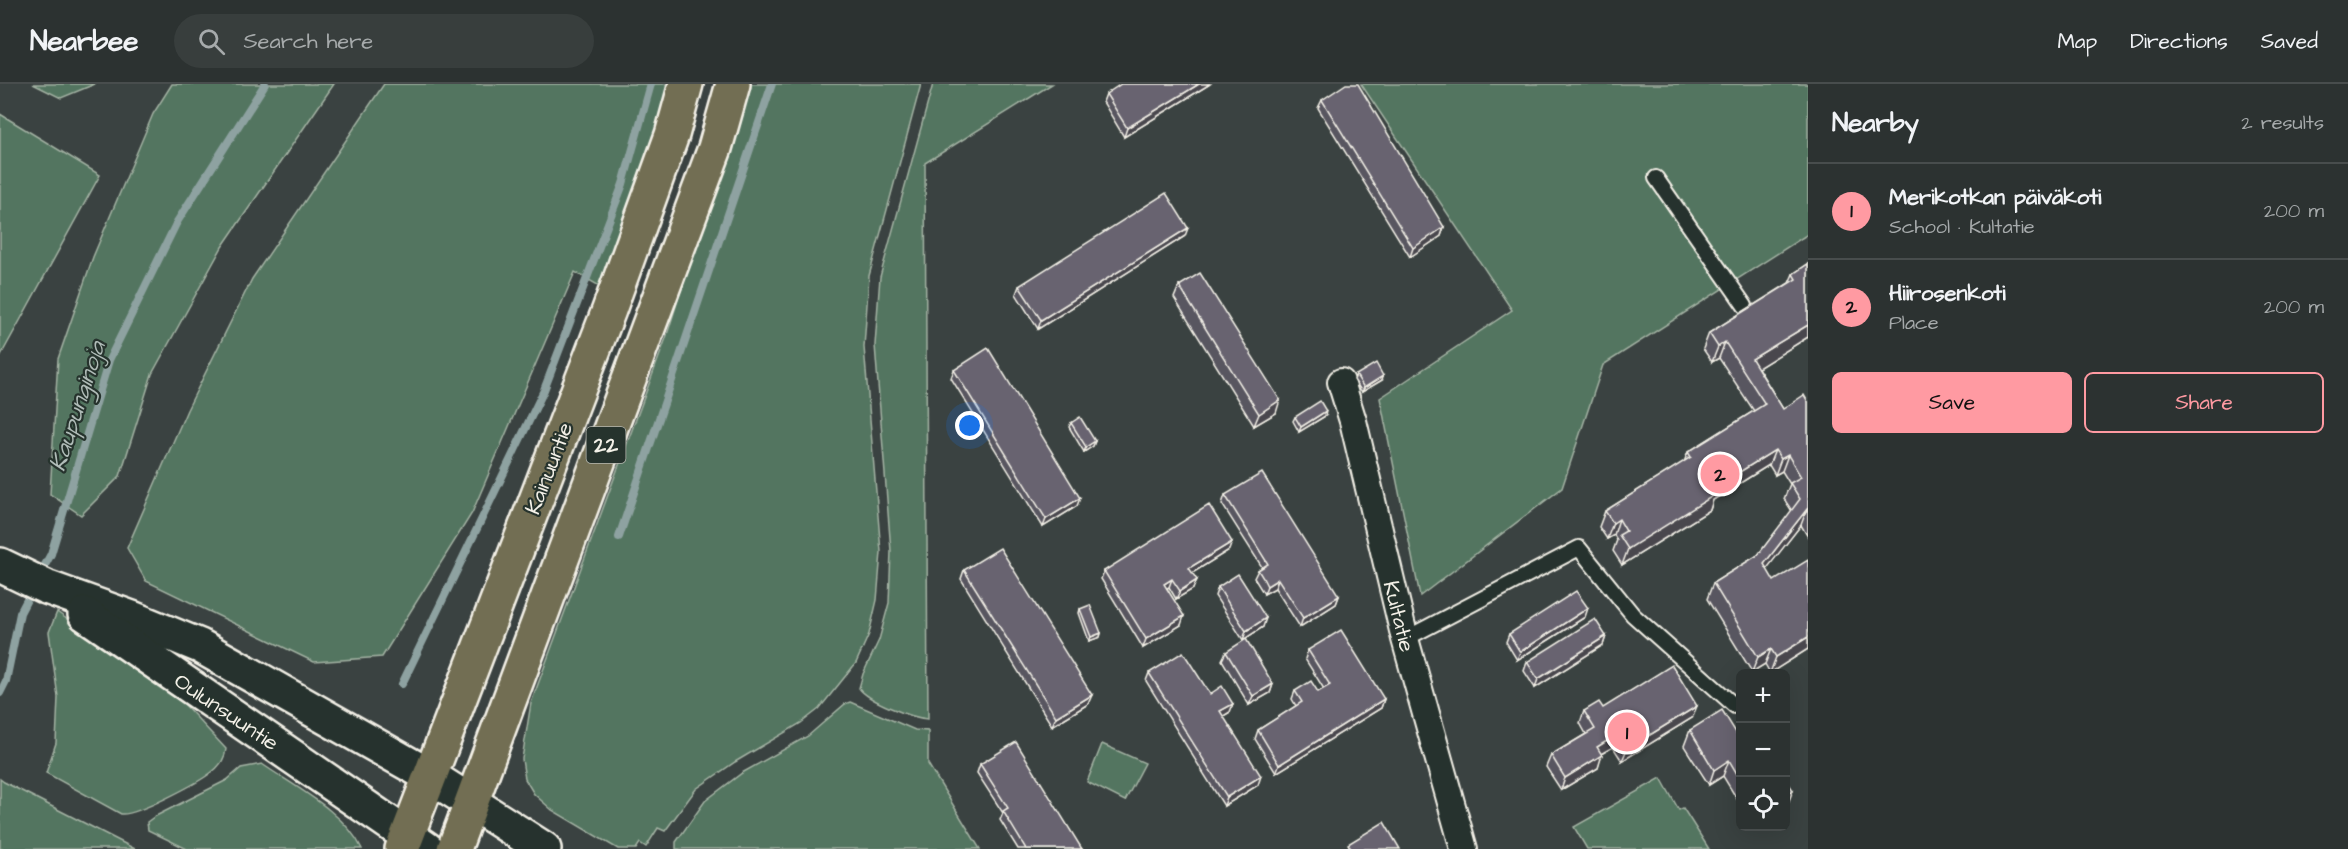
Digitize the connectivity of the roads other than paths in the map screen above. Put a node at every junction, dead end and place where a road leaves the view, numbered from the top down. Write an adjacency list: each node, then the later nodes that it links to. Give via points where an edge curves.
1 (686, 84): 10 (highway, Kainuuntie / 22, via 672,135 613,299)
2 (733, 84): 11 (highway, Kainuuntie / 22, via 716,148)
3 (1656, 178): 4 (lane)
4 (1745, 306)
5 (1341, 382): 8 (street, Kultatie)
6 (0, 565): 7 (main road, Oulunsuuntie)
7 (126, 628): 10 (main road, Oulunsuuntie, via 200,646); 12 (main road, Oulunsuuntie)
8 (1405, 639): 9 (lane, via 1579,548 1633,615); 15 (street, Kultatie)
9 (1735, 706)
10 (430, 776): 11 (main road, Oulunsuuntie); 12 (highway, Kainuuntie / 22)
11 (472, 803): 13 (highway, Kainuuntie / 22); 14 (main road, Oulunsuuntie)
12 (412, 845)
13 (454, 849)
14 (544, 849)
15 (1464, 849)

